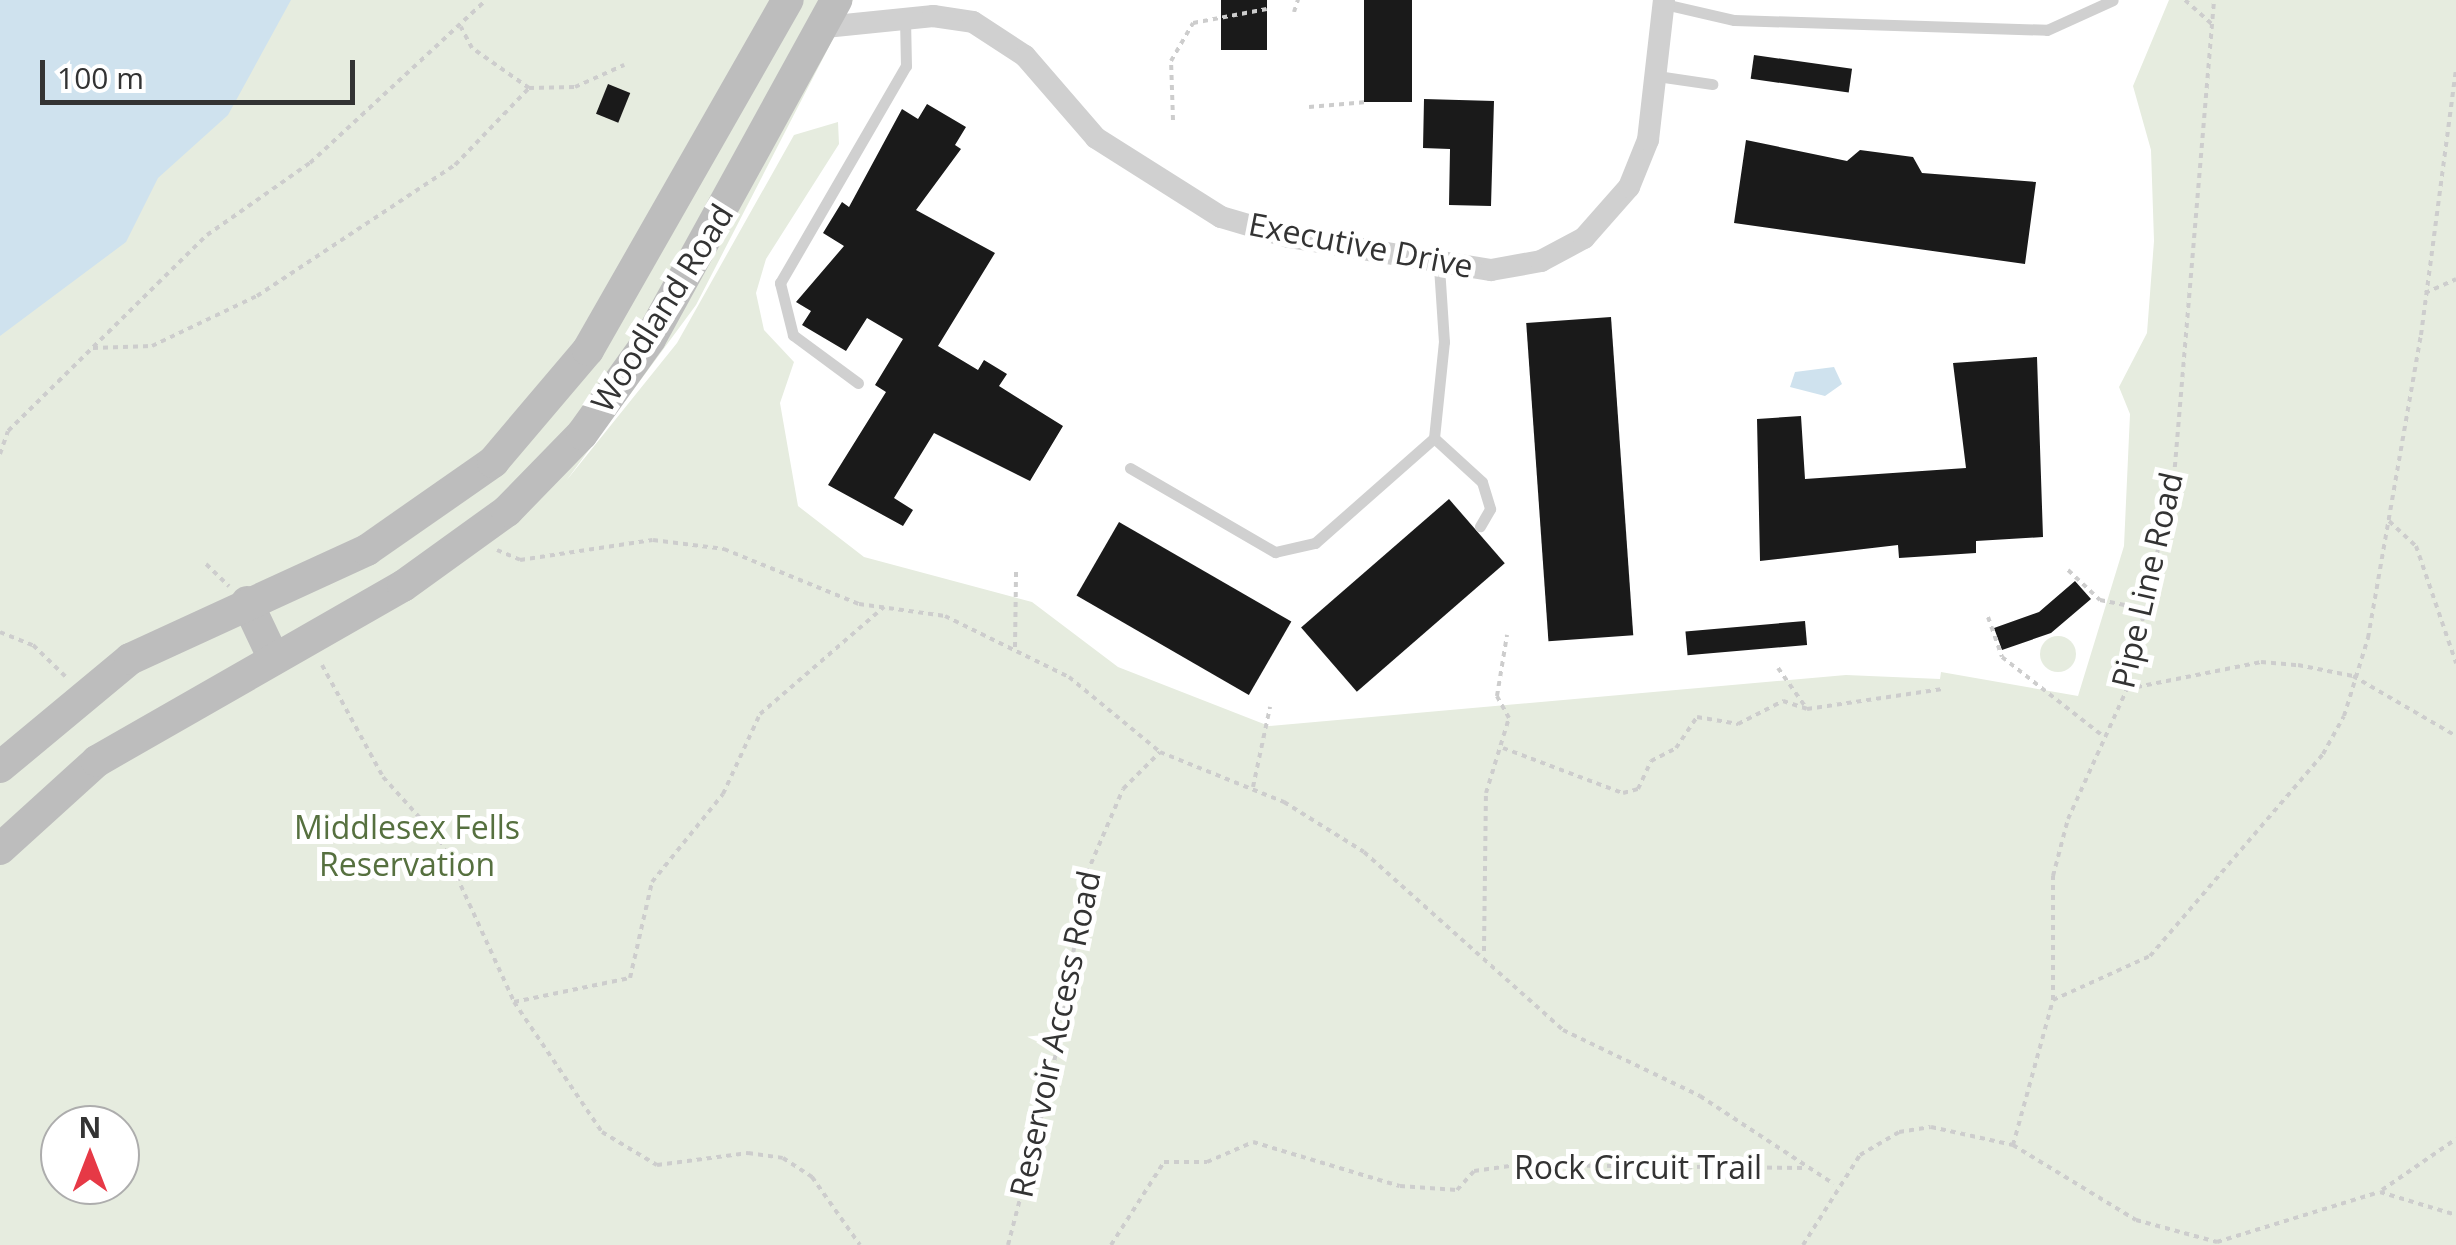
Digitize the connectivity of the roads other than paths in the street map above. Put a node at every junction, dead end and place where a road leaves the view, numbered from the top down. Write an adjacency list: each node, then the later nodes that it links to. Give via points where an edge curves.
1 (2113, 0): 2 (lane, via 2047,30 1734,20)
2 (1664, 2): 6 (street, Executive Drive)
3 (785, 7): 4 (lane); 13 (main road, Woodland Road, via 588,350 536,418 415,522)
4 (831, 13): 5 (street, Executive Drive); 14 (main road, Woodland Road, via 706,246 582,434 478,535)
5 (905, 20): 8 (street, Executive Drive, via 958,18 997,34 1096,138 1221,217); 9 (lane, via 906,66 780,283 793,335)
6 (1657, 76): 7 (lane); 8 (street, Executive Drive, via 1640,166 1584,238 1541,261)
7 (1712, 84)
8 (1439, 266): 10 (lane, via 1444,342)
9 (858, 383)
10 (1434, 438): 11 (lane, via 1297,554 1240,535); 12 (lane, via 1482,482 1490,509)
11 (1130, 468)
12 (1480, 526)
13 (247, 602): 14 (main road); 15 (main road, Woodland Road, via 80,692)
14 (274, 659): 16 (main road, Woodland Road, via 97,761)
15 (0, 767)
16 (0, 849)

